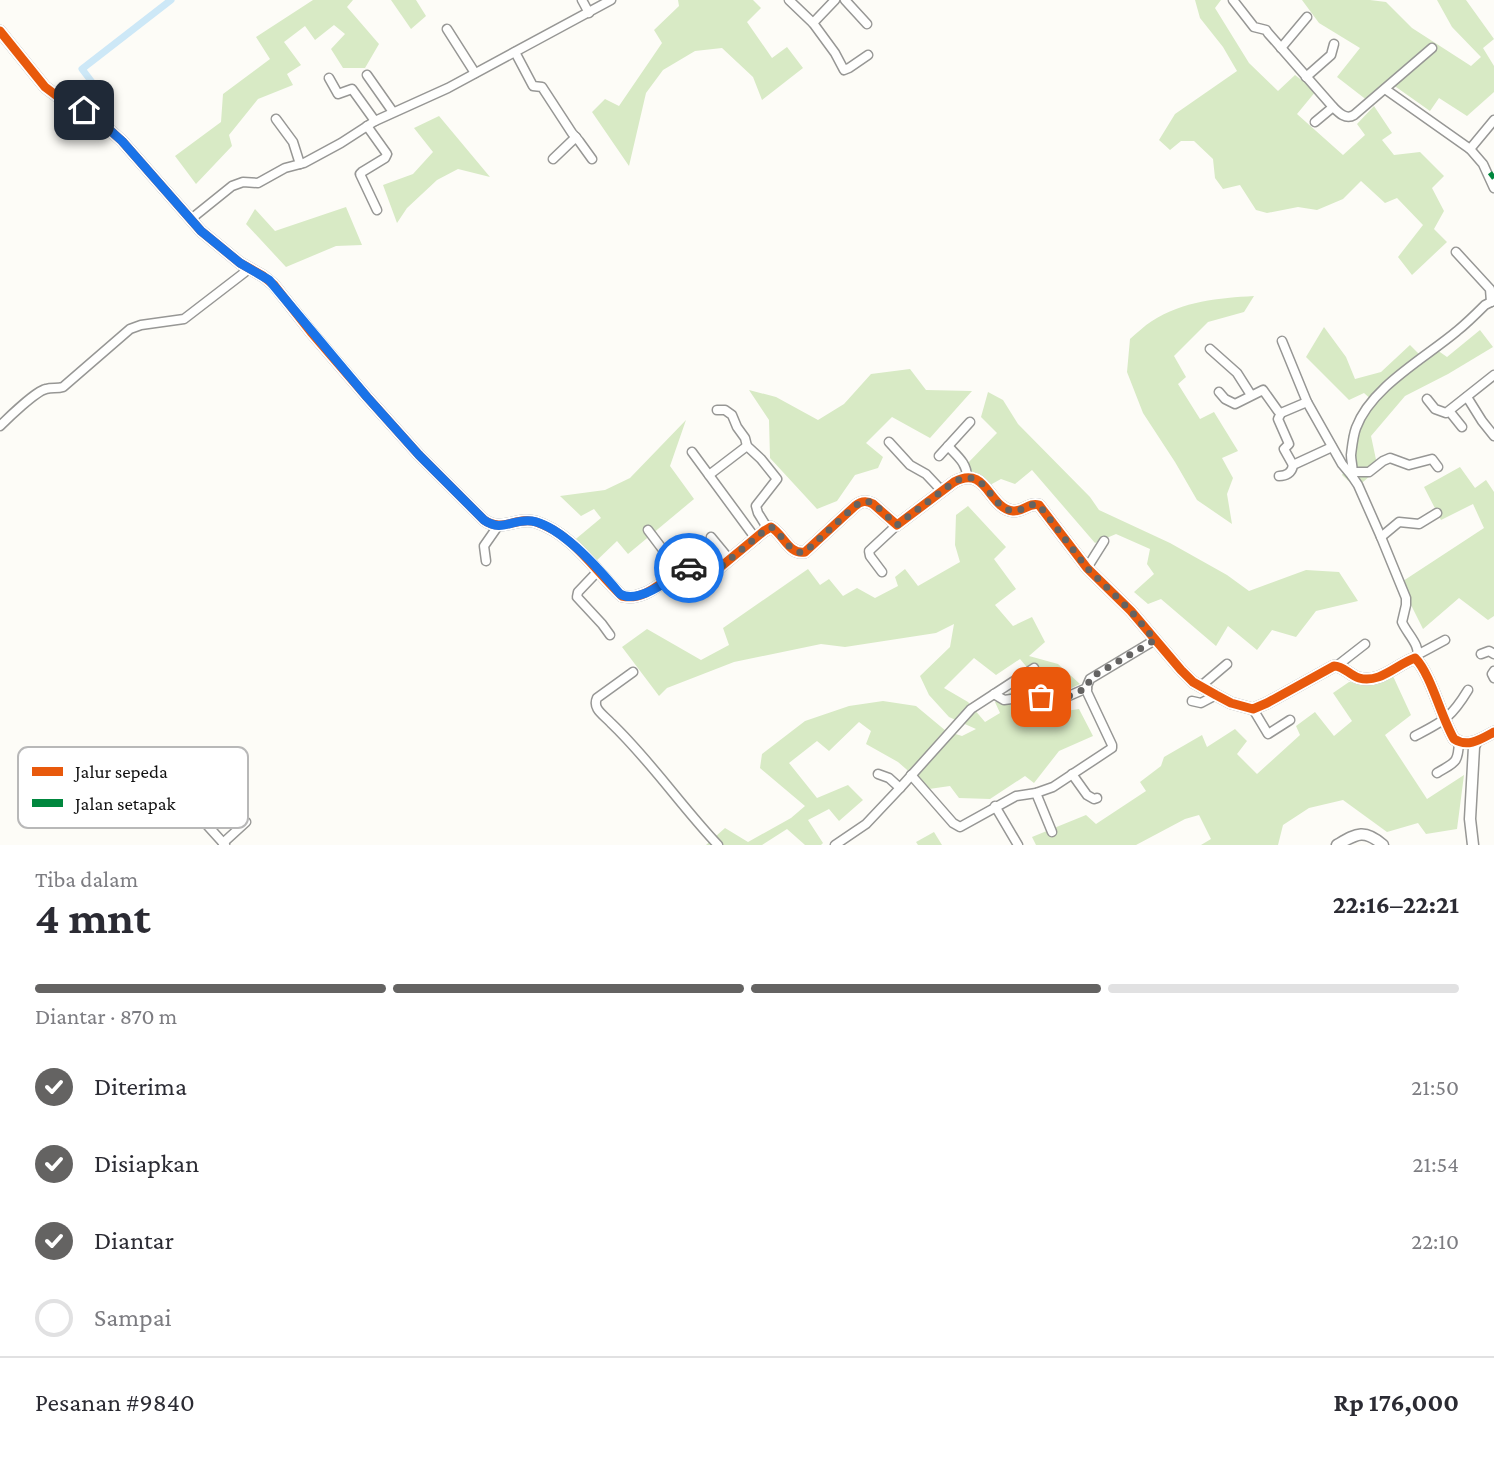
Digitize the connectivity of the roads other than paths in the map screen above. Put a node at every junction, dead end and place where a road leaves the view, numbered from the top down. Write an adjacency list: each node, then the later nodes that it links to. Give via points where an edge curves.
1 (582, 0): 7 (street)
2 (611, 0): 7 (street)
3 (789, 0): 9 (street)
4 (835, 0): 9 (street)
5 (845, 0): 10 (street)
6 (1233, 0): 14 (street, via 1254,27 1266,30)
7 (589, 13): 16 (street)
8 (1307, 17): 14 (street)
9 (813, 23): 17 (street, via 844,70)
10 (867, 24)
11 (447, 29): 18 (street)
12 (0, 31): 38 (street, via 45,87 94,116)
13 (1335, 44): 20 (street, via 1331,55)
14 (1281, 48): 20 (street)
15 (1432, 48): 22 (street)
16 (515, 52): 18 (street); 30 (street, via 533,86 542,87)
17 (868, 55)
18 (475, 73): 24 (street)
19 (367, 75): 24 (street)
20 (1306, 77): 23 (street)
21 (328, 78): 27 (street, via 338,94 352,89)
22 (1385, 89): 23 (street, via 1350,117); 31 (street)
23 (1333, 107): 28 (street)
24 (393, 112): 27 (street)
25 (276, 120): 34 (street, via 293,142)
26 (1494, 120): 31 (street)
27 (376, 121): 29 (street)
28 (1315, 122)
29 (367, 126): 34 (street); 37 (street, via 387,154 360,174)
30 (576, 137): 32 (street); 33 (street)
31 (1470, 149): 35 (street)
32 (553, 159)
33 (592, 159)
34 (300, 164): 38 (street, via 258,183 232,186)
35 (1492, 175): 36 (street)
36 (1494, 188)
37 (377, 210)
38 (191, 219): 40 (street)
39 (1456, 252): 41 (street)
40 (249, 269): 55 (street, via 184,319 130,329 63,387 41,390); 73 (street, via 274,285 428,464 484,520)
41 (1492, 288): 42 (street)
42 (1492, 303): 66 (street, via 1394,379 1372,402 1357,426)
43 (1282, 341): 50 (street)
44 (1210, 349): 47 (street, via 1237,373)
45 (1494, 375): 48 (street)
46 (1219, 392): 47 (street, via 1233,403)
47 (1251, 395): 53 (street, via 1263,390)
48 (1467, 397): 52 (street); 57 (street)
49 (1427, 399): 52 (street, via 1438,411)
50 (1307, 402): 53 (street); 61 (street)
51 (717, 410): 59 (street, via 732,415)
52 (1450, 412): 56 (street)
53 (1281, 413): 64 (street, via 1278,419 1289,444 1284,449)
54 (970, 422): 60 (street)
55 (0, 426)
56 (1462, 427)
57 (1494, 436)
58 (889, 443): 70 (street)
59 (747, 446): 67 (street); 74 (street, via 777,479 756,506)
60 (948, 446): 63 (street); 69 (street, via 963,462)
61 (1332, 447): 64 (street); 66 (street)
62 (692, 452): 67 (street)
63 (939, 456)
64 (1293, 465): 68 (street, via 1288,474)
65 (1438, 467): 66 (street, via 1432,459 1409,465 1390,458 1369,472)
66 (1352, 474): 77 (street)
67 (709, 475): 78 (street)
68 (1279, 476)
69 (967, 477): 70 (street); 82 (street, via 986,487 1010,510 1039,505)
70 (942, 491): 72 (street)
71 (1437, 513): 77 (street, via 1419,524 1399,522)
72 (897, 525): 74 (street, via 873,503 864,501 802,553 793,550 775,529); 85 (street, via 869,551)
73 (498, 526): 81 (street, via 484,546); 84 (street, via 528,521 545,526 567,539)
74 (768, 529): 78 (street)
75 (648, 530): 83 (street)
76 (711, 537): 80 (street)
77 (1381, 537): 92 (street, via 1406,598 1402,622)
78 (756, 539): 80 (street)
79 (1104, 541): 82 (street)
80 (730, 560): 83 (street, via 709,575)
81 (486, 561)
82 (1087, 568): 87 (street)
83 (679, 570): 84 (street, via 629,598)
84 (598, 571): 86 (street, via 577,597)
85 (882, 572)
86 (610, 635)
87 (1155, 640): 99 (street); 100 (street, via 1090,678)
88 (1445, 640): 92 (street)
89 (1365, 644): 94 (street)
90 (1480, 654): 91 (street)
91 (1494, 654)
92 (1418, 656): 94 (street, via 1368,679); 107 (street)
93 (1227, 664): 99 (street)
94 (1338, 665): 105 (street)
95 (1034, 668): 102 (street)
96 (1494, 671): 98 (street)
97 (633, 672): 124 (street, via 597,698 596,707)
98 (1494, 678)
99 (1201, 686): 103 (street)
100 (1087, 688): 102 (street, via 1055,702 1034,696 1004,700); 115 (street, via 1112,745)
101 (1468, 690): 107 (street)
102 (994, 694): 114 (street, via 971,709)
103 (1216, 695): 104 (street, via 1200,703); 105 (street)
104 (1192, 701)
105 (1253, 709): 106 (street, via 1268,734)
106 (1290, 720)
107 (1445, 720): 109 (street); 110 (street)
108 (1494, 732): 111 (street)
109 (1415, 736)
110 (1460, 742): 111 (street); 112 (street, via 1457,759)
111 (1475, 742): 129 (street)
112 (1437, 773)
113 (878, 774): 116 (street)
114 (911, 775): 116 (street); 119 (street, via 960,827)
115 (1072, 775): 117 (street); 118 (street, via 1089,796)
116 (900, 788): 125 (street, via 866,824)
117 (1035, 793): 119 (street); 122 (street)
118 (1097, 797)
119 (995, 806): 126 (street)
120 (210, 828): 123 (street)
121 (240, 828): 123 (street)
122 (1052, 832)
123 (224, 844)
124 (718, 845)
125 (835, 845)
126 (1018, 845)
127 (1337, 845): 128 (street, via 1368,834)
128 (1383, 845)
129 (1472, 845)

